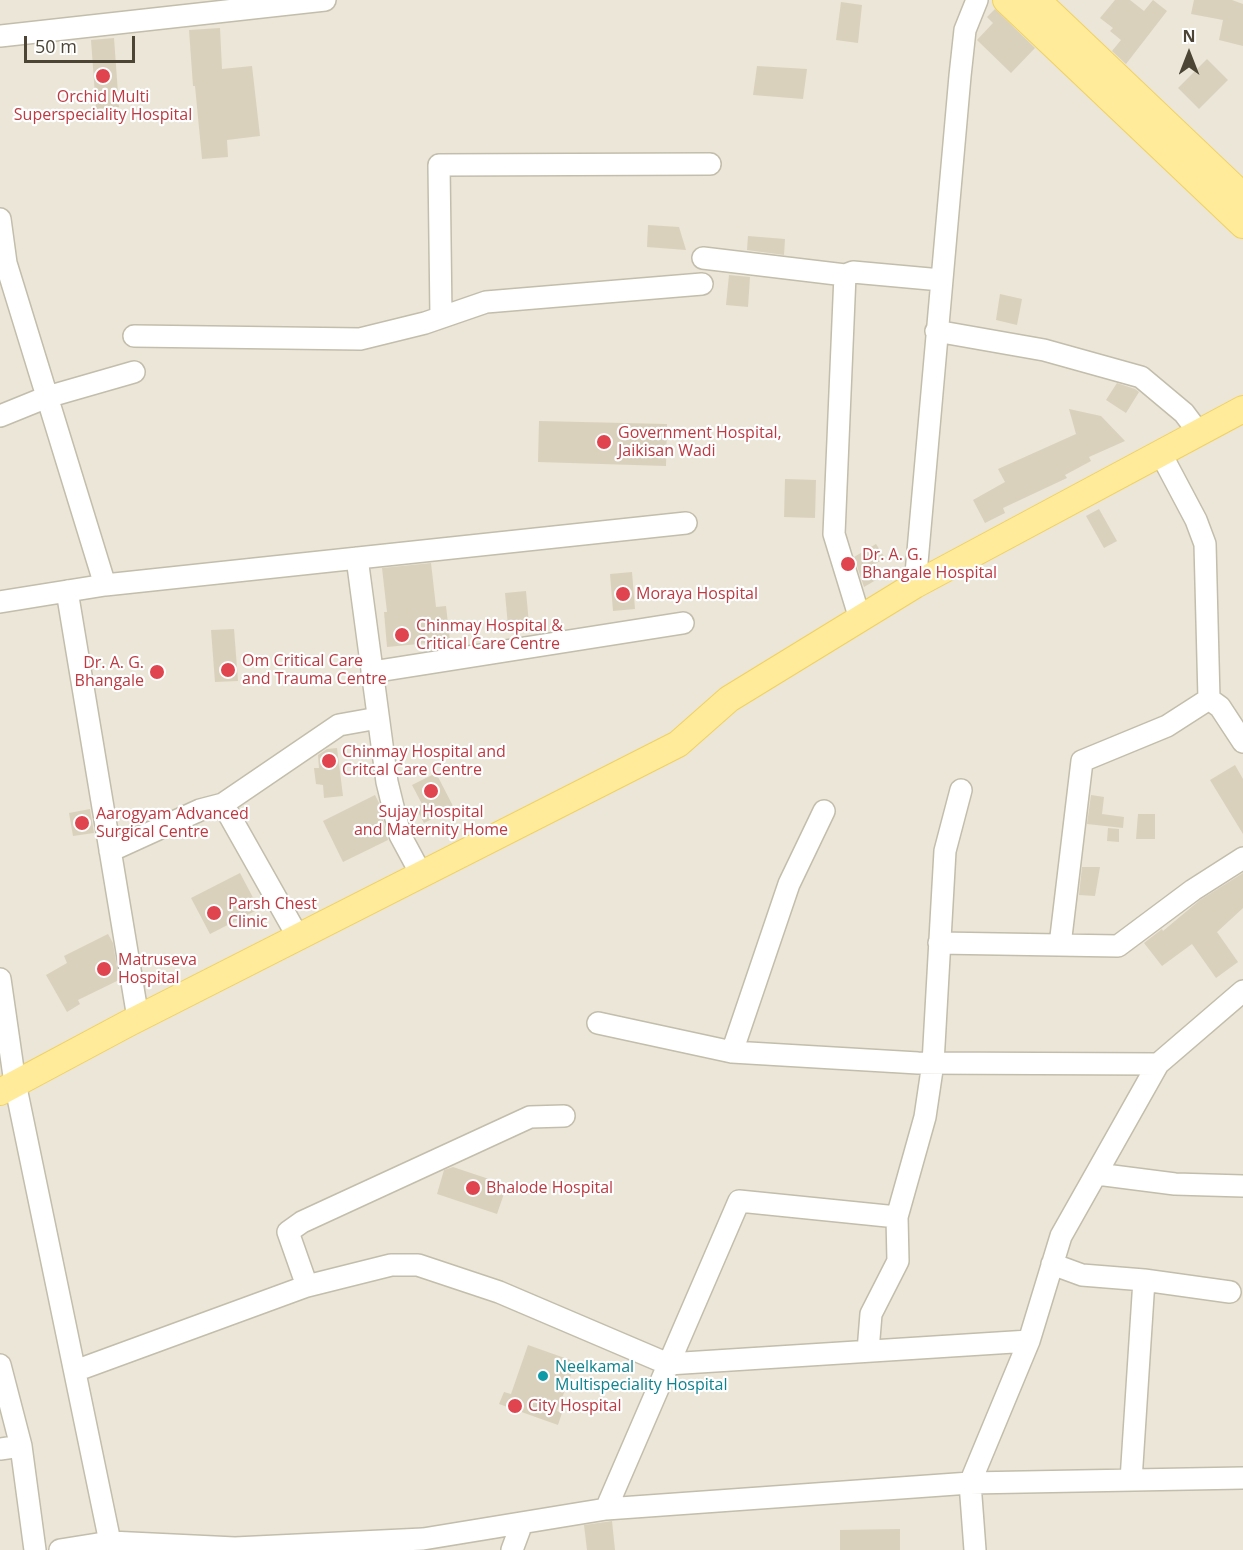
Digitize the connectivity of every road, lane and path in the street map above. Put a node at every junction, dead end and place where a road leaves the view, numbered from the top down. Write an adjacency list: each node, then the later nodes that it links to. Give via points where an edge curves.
1 (169, 0): 6 (street)
2 (325, 0): 6 (street)
3 (977, 0): 15 (street, via 965,30)
4 (1006, 0): 11 (main road)
5 (1037, 0): 9 (main road)
6 (202, 14): 7 (street)
7 (0, 36)
8 (710, 164): 17 (street, via 439,165)
9 (1243, 196)
10 (0, 219): 13 (street)
11 (1243, 225)
12 (703, 258): 14 (street)
13 (3, 264): 21 (street)
14 (845, 275): 15 (street, via 853,272); 32 (street, via 834,534)
15 (941, 280): 18 (street)
16 (702, 284): 17 (street, via 486,302)
17 (441, 317): 19 (street, via 360,339)
18 (936, 331): 24 (street, via 1044,350 1141,377 1184,413); 29 (street)
19 (134, 336)
20 (134, 372): 21 (street)
21 (47, 397): 23 (street); 28 (street)
22 (1243, 409): 24 (main road)
23 (0, 416)
24 (1199, 433): 25 (main road)
25 (1161, 454): 29 (main road); 35 (street, via 1205,544)
26 (686, 523): 27 (street)
27 (357, 558): 28 (street); 34 (street)
28 (105, 585): 30 (street)
29 (915, 585): 32 (main road)
30 (67, 591): 31 (street); 41 (street)
31 (0, 602)
32 (860, 619): 43 (main road, via 729,699 678,744)
33 (683, 623): 34 (street)
34 (372, 672): 36 (street)
35 (1209, 699): 37 (street, via 1220,707); 46 (street, via 1167,726 1082,761)
36 (378, 718): 39 (street, via 339,725); 43 (street, via 400,835)
37 (1243, 742)
38 (961, 790): 45 (street, via 945,851)
39 (223, 804): 41 (street, via 200,810); 44 (street)
40 (824, 811): 51 (street, via 789,884)
41 (110, 851): 49 (street)
42 (1243, 858): 46 (street, via 1118,946)
43 (421, 874): 44 (main road)
44 (298, 937): 49 (main road)
45 (939, 943): 46 (street); 52 (street)
46 (1060, 945)
47 (0, 980): 54 (street)
48 (1243, 991): 53 (street)
49 (138, 1018): 54 (main road)
50 (598, 1023): 51 (street)
51 (732, 1052): 52 (street)
52 (933, 1063): 53 (street); 58 (street, via 925,1117)
53 (1158, 1064): 56 (street)
54 (8, 1087): 67 (street)
55 (564, 1116): 61 (street, via 530,1117 302,1222 288,1232)
56 (1096, 1174): 57 (street, via 1175,1184); 59 (street, via 1061,1236)
57 (1243, 1186)
58 (897, 1217): 64 (street, via 898,1261 871,1314); 65 (street, via 739,1201)
59 (1052, 1264): 60 (street, via 1082,1275); 63 (street)
60 (1144, 1280): 62 (street); 71 (street)
61 (307, 1286): 65 (street, via 391,1265 418,1265 499,1292); 67 (street)
62 (1230, 1292)
63 (1029, 1341): 64 (street); 72 (street)
64 (868, 1351): 65 (street)
65 (668, 1364): 73 (street)
66 (0, 1365): 68 (street)
67 (75, 1371): 75 (street)
68 (21, 1446): 69 (street); 77 (street)
69 (0, 1449)
70 (1243, 1478): 71 (street)
71 (1131, 1480): 72 (street)
72 (970, 1483): 73 (street); 80 (street)
73 (606, 1509): 74 (street)
74 (522, 1523): 76 (street, via 423,1539); 79 (street)
75 (110, 1542): 76 (street); 78 (street)
76 (235, 1549)
77 (35, 1550)
78 (60, 1550)
79 (512, 1550)
80 (975, 1550)

